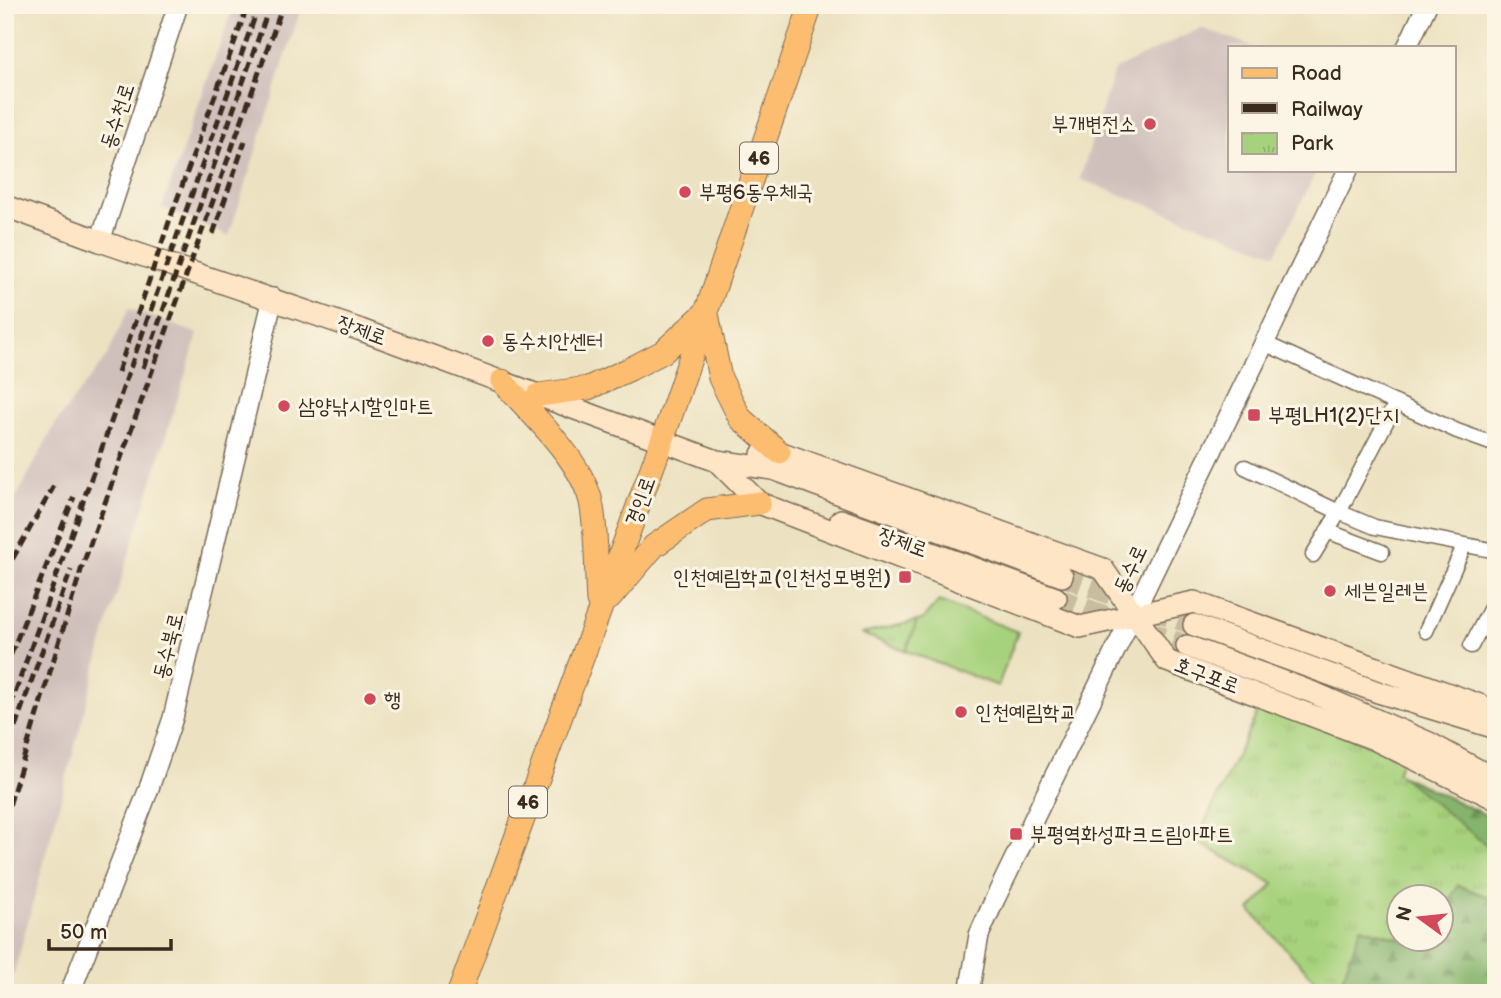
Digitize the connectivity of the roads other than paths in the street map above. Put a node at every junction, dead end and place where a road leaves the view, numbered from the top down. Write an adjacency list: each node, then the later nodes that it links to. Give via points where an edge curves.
1 (178, 5): 7 (street, 동수천로)
2 (811, 5): 9 (main road, 경인로 / 46)
3 (1427, 5): 4 (street)
4 (1407, 46)
5 (1347, 172): 10 (street, 동수로)
6 (5, 206): 7 (main road, 장제로)
7 (100, 241): 8 (main road, 장제로)
8 (272, 298): 11 (main road, 장제로); 39 (street, 동수북로, via 173,718)
9 (707, 312): 12 (main road, via 663,352 641,363 588,388); 14 (main road, 경인로 / 46); 16 (main road, via 720,378 740,418)
10 (1264, 343): 13 (street); 30 (street, 동수로)
11 (502, 382): 12 (main road, 장제로); 29 (main road, via 583,479 590,500)
12 (539, 395): 14 (main road, 장제로)
13 (1396, 403): 15 (street); 20 (street)
14 (662, 440): 17 (main road, 장제로); 29 (main road, 경인로 / 46)
15 (1496, 445)
16 (779, 452): 17 (main road); 30 (main road, 호구포로, via 1103,569)
17 (717, 461): 19 (main road); 26 (main road, 장제로, via 773,469); 28 (main road, 장제로, via 762,491)
18 (1245, 467): 20 (street)
19 (759, 503): 29 (main road, via 708,510 654,546); 30 (main road, via 1080,627)
20 (1339, 512): 21 (street); 22 (street, via 1375,527)
21 (1327, 531): 24 (street); 25 (street)
22 (1465, 546): 23 (street); 32 (street)
23 (1496, 551)
24 (1382, 552)
25 (1313, 555)
26 (1062, 576)
27 (1496, 597): 34 (street)
28 (1056, 598)
29 (599, 611): 40 (main road, 경인로 / 46)
30 (1134, 614): 35 (main road, via 1194,602); 38 (main road, 호구포로, via 1167,661 1374,739); 41 (street, 동수로, via 979,935)
31 (1194, 625): 36 (main road, 호구포로, via 1378,692)
32 (1426, 631)
33 (1187, 646): 37 (main road, 호구포로, via 1429,743)
34 (1471, 646)
35 (1496, 711)
36 (1496, 728)
37 (1496, 780)
38 (1496, 799)
39 (70, 993)
40 (458, 993)
41 (969, 993)

